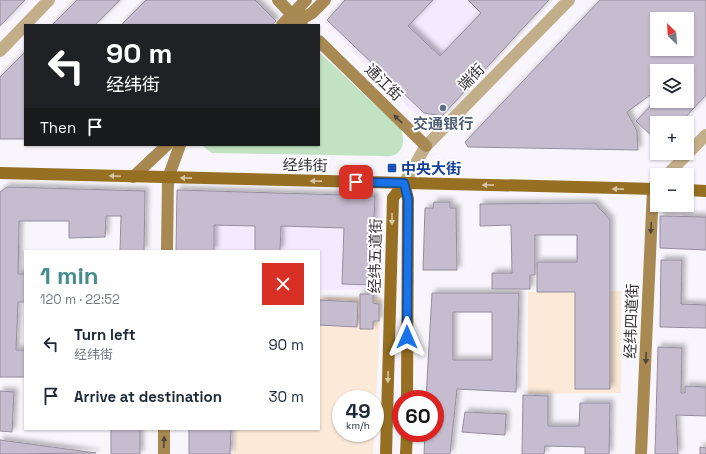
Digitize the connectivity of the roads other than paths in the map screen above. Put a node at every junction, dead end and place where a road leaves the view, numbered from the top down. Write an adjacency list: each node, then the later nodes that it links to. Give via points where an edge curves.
1 (49, 0): 7 (street)
2 (278, 0): 6 (street)
3 (306, 0): 6 (street)
4 (324, 0): 6 (street, via 312,13)
5 (569, 0): 15 (street, 端街)
6 (297, 21): 8 (street)
7 (26, 24)
8 (286, 24)
9 (24, 26): 11 (street)
10 (320, 42): 15 (street, 通江街, one-way to 10)
11 (0, 51)
12 (706, 135): 16 (street)
13 (166, 146): 18 (street)
14 (180, 146): 19 (street)
15 (426, 146): 20 (street, 端街)
16 (674, 168)
17 (0, 173): 18 (main road, 经纬街, one-way to 17)
18 (133, 177): 19 (main road, 经纬街)
19 (168, 178): 20 (main road, 经纬街, one-way to 19); 25 (street)
20 (404, 183): 21 (main road, 经纬街, one-way to 20); 26 (main road, via 408,199); 30 (main road, 经纬五道街, one-way to 30, via 393,198)
21 (650, 188)
22 (694, 190): 23 (main road)
23 (706, 191)
24 (655, 212): 32 (street, 经纬四道街, one-way to 32)
25 (167, 250)
26 (407, 390)
27 (164, 430): 29 (street, one-way to 27)
28 (407, 442): 31 (main road)
29 (164, 454)
30 (386, 454)
31 (406, 454)
32 (641, 454)

